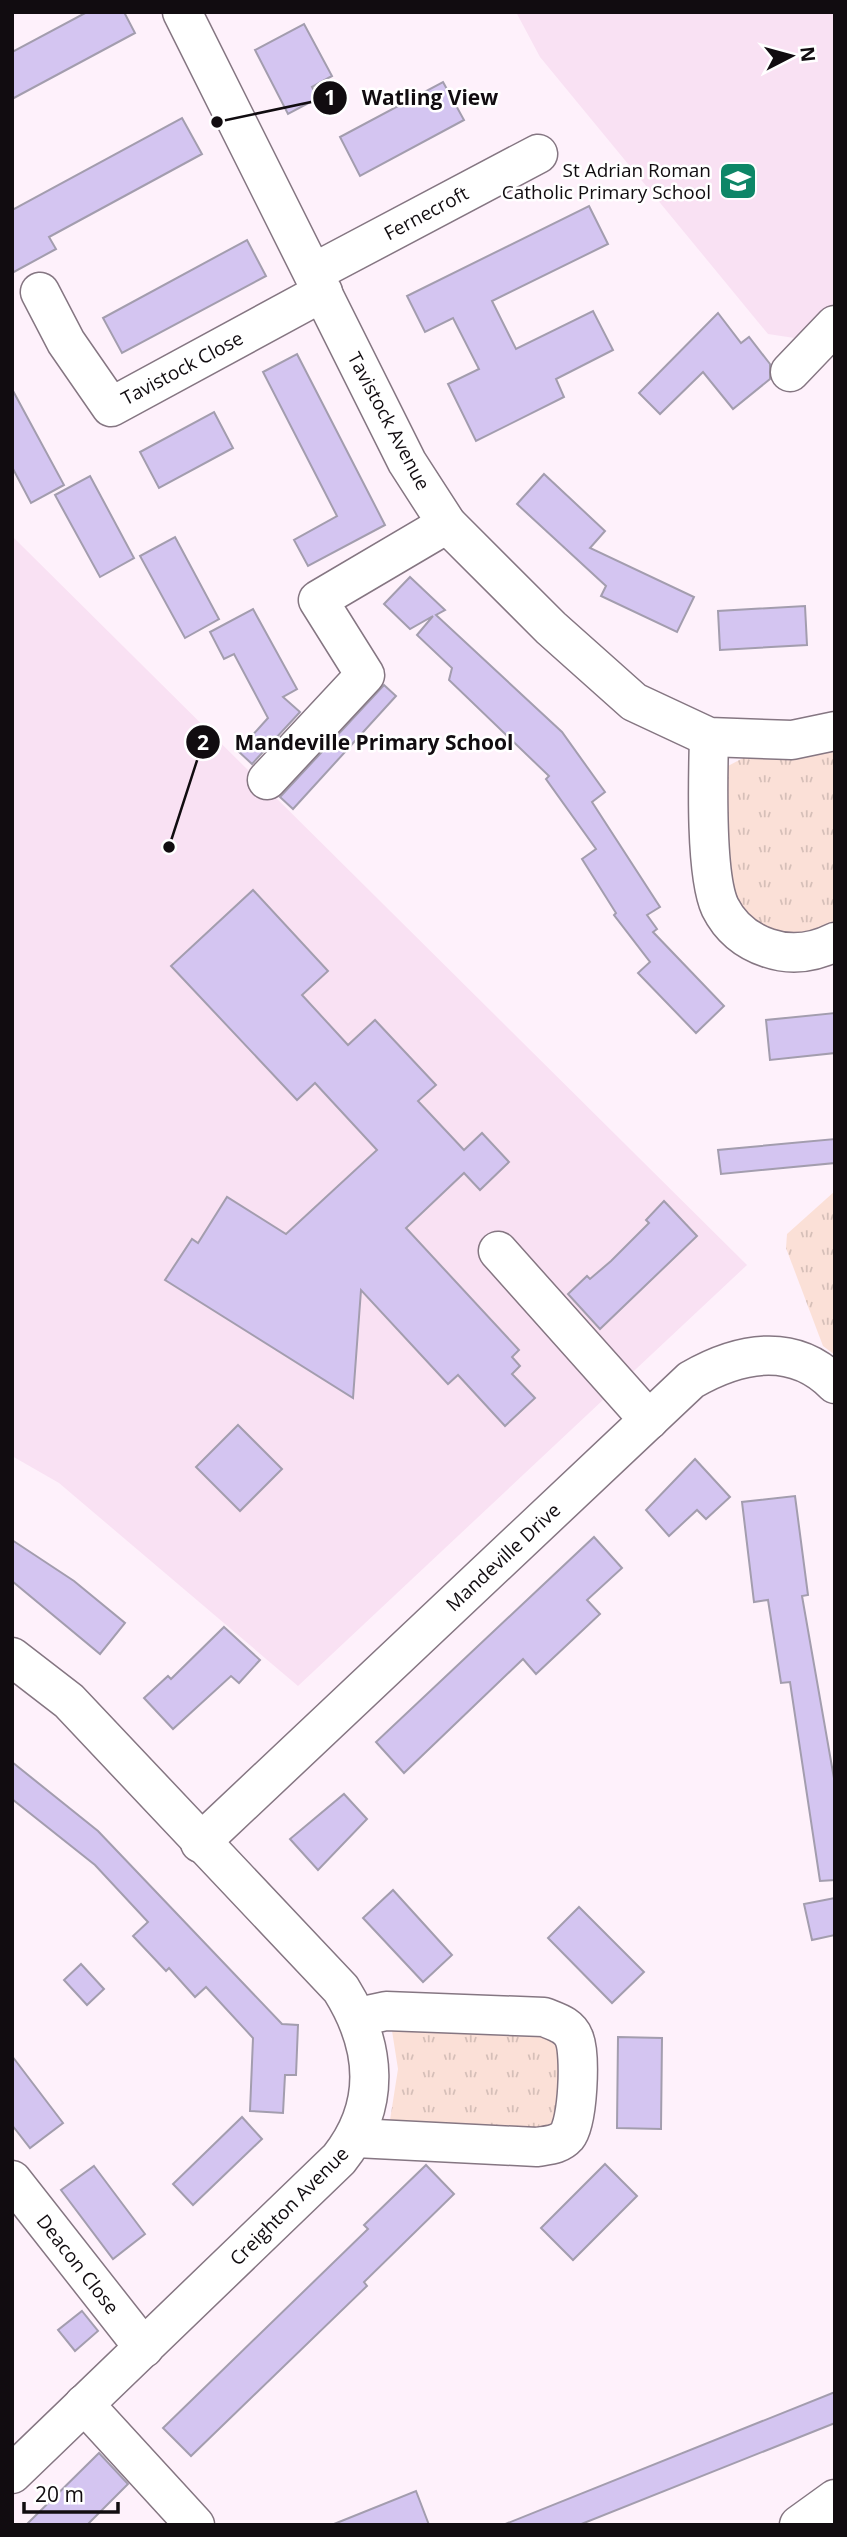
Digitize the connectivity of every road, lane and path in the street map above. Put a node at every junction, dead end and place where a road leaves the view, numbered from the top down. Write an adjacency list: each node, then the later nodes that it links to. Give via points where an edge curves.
1 (182, 12): 3 (street, Tavistock Avenue)
2 (538, 154): 3 (street, Fernecroft)
3 (318, 283): 4 (street, Tavistock Close, via 111,407 66,342); 7 (street, Tavistock Avenue, via 407,462)
4 (40, 292)
5 (835, 325): 6 (street)
6 (790, 372)
7 (447, 524): 9 (street, Tavistock Avenue, via 551,628 634,702); 10 (street, via 318,600 365,675)
8 (835, 731): 9 (street, Tavistock Avenue, via 792,740)
9 (709, 737): 11 (street, via 713,879 730,923 752,942 775,950 808,952)
10 (267, 780)
11 (835, 942)
12 (498, 1251): 14 (street)
13 (835, 1384): 14 (street, Mandeville Drive, via 810,1362 781,1356 748,1357 716,1366 691,1380)
14 (649, 1420): 16 (street, Mandeville Drive)
15 (12, 1657): 16 (street, Creighton Avenue, via 69,1700)
16 (200, 1843): 17 (street, Creighton Avenue, via 341,1989)
17 (358, 2017): 18 (street, Creighton Avenue, via 370,2074); 18 (street, via 386,2011 544,2017 566,2026 575,2039 577,2057 575,2119 569,2134 557,2144 523,2147)
18 (356, 2138): 20 (street, Creighton Avenue)
19 (12, 2180): 20 (street, Deacon Close)
20 (144, 2348): 21 (street, Creighton Avenue)
21 (85, 2404): 22 (street, Creighton Avenue); 24 (street)
22 (13, 2471)
23 (835, 2499): 25 (street)
24 (195, 2525)
25 (799, 2525)

